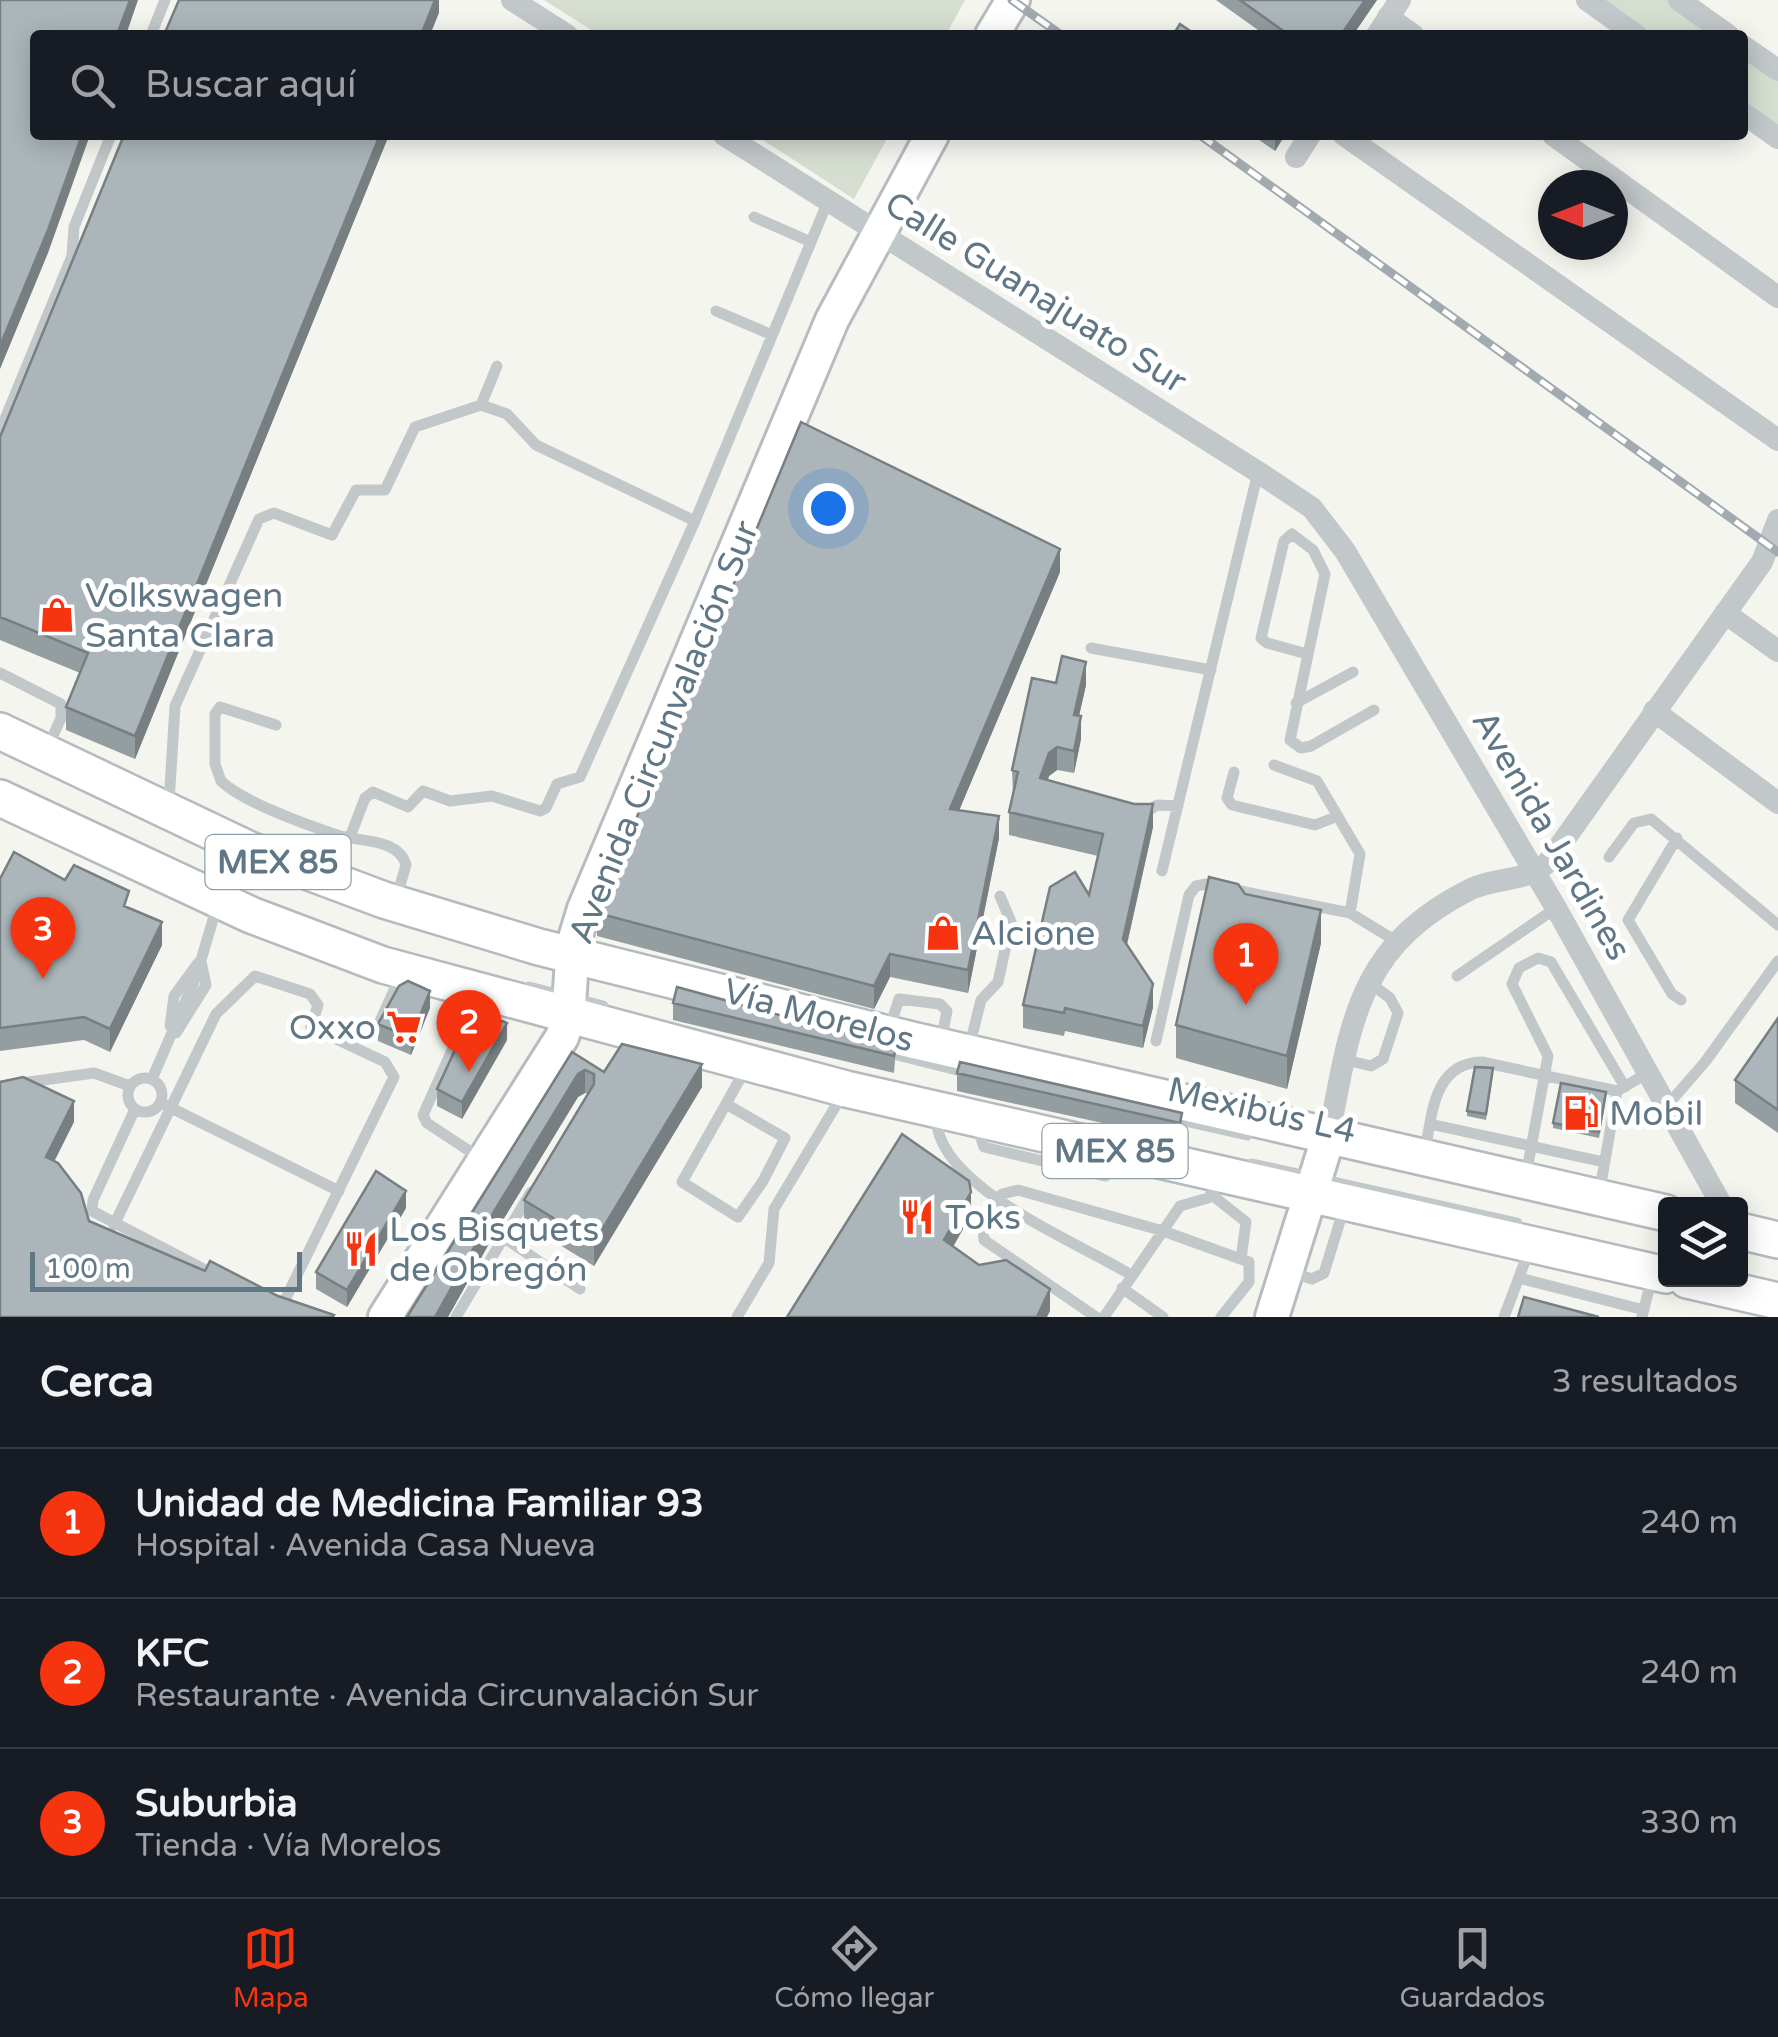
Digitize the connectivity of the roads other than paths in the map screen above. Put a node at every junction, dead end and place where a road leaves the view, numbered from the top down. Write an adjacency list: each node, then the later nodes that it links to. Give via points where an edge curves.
1 (165, 0): 6 (lane)
2 (512, 0): 7 (street)
3 (1014, 0): 8 (street)
4 (1587, 0): 9 (street)
5 (1679, 0): 10 (street)
6 (153, 30)
7 (559, 30)
8 (995, 30)
9 (1629, 30)
10 (1721, 30)
11 (1748, 49): 12 (street)
12 (1778, 70)
13 (1748, 117): 14 (street)
14 (1778, 138)
15 (109, 140): 31 (lane, via 74,227 72,256)
16 (732, 140): 22 (street, Calle Guanajuato Sur)
17 (929, 140): 24 (street, Avenida Circunvalación Sur)
18 (1307, 140): 21 (street)
19 (1351, 140): 32 (street)
20 (1560, 140): 26 (street)
21 (1296, 157)
22 (828, 202): 24 (street, Calle Guanajuato Sur); 25 (lane)
23 (754, 217): 25 (lane)
24 (876, 234): 33 (street, Calle Guanajuato Sur); 82 (street, Avenida Circunvalación Sur, via 820,349 584,909)
25 (811, 242): 28 (lane)
26 (1778, 297)
27 (716, 311): 28 (lane)
28 (772, 335): 35 (lane)
29 (497, 366): 30 (lane)
30 (481, 405): 35 (lane, via 507,414 533,444); 60 (lane, via 415,427 385,490 356,490 332,535 274,513 262,516 175,706)
31 (0, 431)
32 (1778, 440)
33 (1258, 472): 34 (street, Calle Guanajuato Sur); 44 (lane)
34 (1312, 508): 37 (street, Avenida Jardines)
35 (695, 520): 63 (lane, via 580,777 557,784 546,808 537,811 487,795 450,801 422,791 408,807 372,792)
36 (1777, 523): 38 (street)
37 (1346, 551): 39 (lane); 67 (street, Avenida Jardines)
38 (1770, 557): 40 (street)
39 (1324, 565): 43 (lane); 43 (lane, via 1304,539 1288,535 1262,634 1267,644)
40 (1726, 613): 42 (street); 49 (street)
41 (1091, 648): 44 (lane)
42 (1778, 651)
43 (1307, 654): 47 (lane)
44 (1211, 670): 59 (lane)
45 (1353, 672): 47 (lane)
46 (0, 673): 52 (lane, via 61,704)
47 (1296, 703): 48 (lane, via 1290,740 1301,748)
48 (1374, 710)
49 (1654, 712): 58 (street); 67 (street)
50 (276, 725): 63 (lane, via 227,706 217,710 214,764 220,782)
51 (0, 731): 52 (main road, Vía Morelos / MEX 85)
52 (46, 752): 60 (main road, Vía Morelos / MEX 85)
53 (1274, 765): 61 (lane, via 1317,781)
54 (1234, 772): 61 (lane, via 1227,798 1232,805 1319,826)
55 (0, 781): 77 (lane, via 213,886)
56 (84, 788): 69 (lane)
57 (0, 798): 70 (main road, Vía Morelos / MEX 85)
58 (1778, 803)
59 (1178, 806): 62 (lane, via 1157,805); 66 (lane)
60 (169, 811): 71 (main road, Vía Morelos / MEX 85, via 250,850)
61 (1338, 816): 73 (lane, via 1361,858)
62 (1133, 817)
63 (350, 837): 71 (lane, via 403,856)
64 (1677, 838): 65 (lane, via 1651,819 1639,820); 74 (lane); 86 (lane, via 1628,920)
65 (1608, 857)
66 (1162, 871)
67 (1536, 872): 72 (street, Avenida Jardines); 76 (street, via 1474,888)
68 (1000, 896): 93 (lane, via 1011,922 998,982 981,1000)
69 (338, 899)
70 (220, 901): 79 (main road, Vía Morelos / MEX 85); 98 (lane)
71 (394, 903): 82 (main road, Vía Morelos / MEX 85)
72 (1556, 908): 80 (lane); 97 (street, Avenida Jardines)
73 (1350, 913): 76 (lane); 92 (lane, via 1196,886 1188,895)
74 (1778, 925)
75 (442, 933): 82 (lane)
76 (1396, 941): 83 (street)
77 (375, 946)
78 (1778, 962): 105 (lane)
79 (403, 970): 85 (main road, Vía Morelos / MEX 85); 89 (lane)
80 (1457, 976)
81 (612, 981): 82 (lane)
82 (570, 982): 84 (lane); 85 (main road, Vía Morelos / MEX 85); 87 (lane); 91 (main road, Vía Morelos / MEX 85); 95 (main road, Vía Morelos / MEX 85); 111 (street, Avenida Circunvalación Sur, via 562,1037)
83 (1367, 982): 94 (street); 94 (lane, via 1394,1003 1398,1018 1380,1063)
84 (516, 984)
85 (481, 989): 111 (lane, via 422,1115)
86 (1681, 1000)
87 (622, 1013)
88 (640, 1018): 90 (lane)
89 (376, 1030)
90 (712, 1038)
91 (878, 1041): 93 (main road, Vía Morelos / MEX 85); 93 (lane)
92 (1156, 1041)
93 (964, 1058): 113 (main road, Vía Morelos / MEX 85)
94 (1342, 1059): 113 (street)
95 (748, 1063): 101 (main road, Vía Morelos / MEX 85); 103 (lane)
96 (1546, 1074): 102 (lane); 102 (lane, via 1547,1050 1512,984 1519,968 1538,958 1551,962); 110 (lane, via 1465,1064 1442,1080); 112 (lane)
97 (1646, 1074): 102 (lane); 105 (street, Avenida Jardines)
98 (152, 1080): 100 (lane); 104 (lane)
99 (0, 1086): 100 (lane, via 94,1073)
100 (130, 1086): 106 (lane)
101 (846, 1088): 107 (main road, Vía Morelos / MEX 85); 143 (lane, via 774,1209 769,1263)
102 (1621, 1089): 115 (lane)
103 (726, 1104): 103 (lane, via 682,1182 738,1217 785,1138)
104 (166, 1105): 106 (lane); 117 (lane); 117 (lane, via 219,1010 251,978 265,976 310,994 318,1005 310,1028 394,1072); 121 (lane)
105 (1666, 1108): 118 (street, Avenida Jardines)
106 (135, 1109): 121 (lane, via 91,1206)
107 (956, 1109): 114 (lane, Mexibús L4); 114 (main road, Vía Morelos / MEX 85); 119 (lane, via 936,1129 942,1148)
108 (1158, 1115): 109 (lane, Mexibús L4)
109 (1253, 1136)
110 (1427, 1140): 112 (main road, Vía Morelos / MEX 85); 113 (main road, Vía Morelos / MEX 85)
111 (483, 1160): 141 (street, Avenida Circunvalación Sur)
112 (1528, 1163): 115 (main road, Vía Morelos / MEX 85)
113 (1325, 1166): 114 (main road, Vía Morelos / MEX 85); 124 (main road, Vía Morelos / MEX 85); 147 (street)
114 (1222, 1172): 122 (lane); 127 (lane, via 1246,1222)
115 (1602, 1180): 120 (main road, Vía Morelos / MEX 85)
116 (534, 1186): 125 (lane)
117 (339, 1191): 138 (lane)
118 (1717, 1197)
119 (998, 1198): 122 (lane, via 1018,1190); 129 (lane, via 1010,1211); 144 (lane, via 984,1240)
120 (1658, 1209)
121 (114, 1225): 131 (lane)
122 (1163, 1231): 127 (lane); 129 (lane)
123 (1748, 1233): 126 (main road)
124 (1530, 1235): 128 (main road, Vía Morelos / MEX 85); 130 (lane)
125 (503, 1237): 135 (lane); 142 (lane)
126 (1778, 1240)
127 (1241, 1258): 146 (lane, via 1251,1264 1249,1282)
128 (1658, 1272)
129 (1131, 1275): 134 (lane)
130 (1518, 1278): 139 (lane); 148 (lane)
131 (237, 1286)
132 (1660, 1287): 139 (lane)
133 (1733, 1287): 137 (main road, Vía Morelos / MEX 85)
134 (1122, 1288): 144 (lane); 145 (lane)
135 (580, 1289)
136 (266, 1301): 138 (lane)
137 (1771, 1306)
138 (280, 1308): 140 (lane)
139 (1643, 1314)
140 (297, 1315)
141 (385, 1317)
142 (456, 1317)
143 (736, 1317)
144 (1100, 1317)
145 (1163, 1317)
146 (1220, 1317)
147 (1272, 1317)
148 (1504, 1317)

